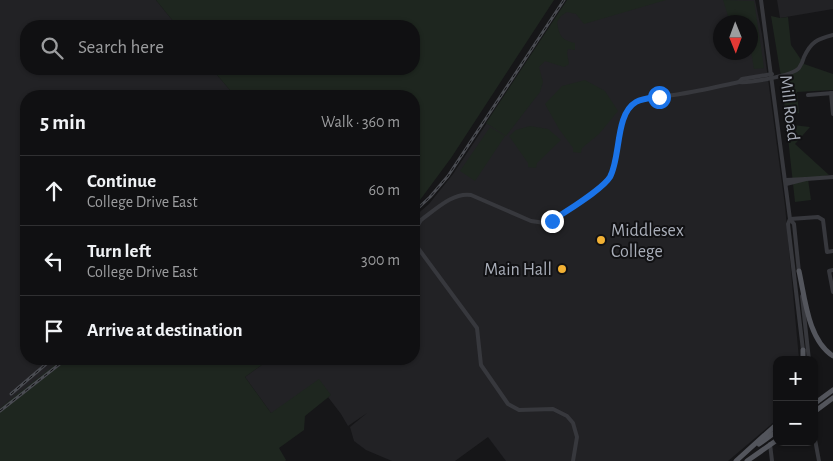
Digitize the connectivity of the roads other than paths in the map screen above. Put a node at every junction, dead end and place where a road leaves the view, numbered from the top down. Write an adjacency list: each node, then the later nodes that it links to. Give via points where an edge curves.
1 (761, 0): 3 (street, Mill Road)
2 (833, 35): 3 (street, via 811,44 797,69)
3 (772, 76): 8 (street, Mill Road); 10 (street, via 642,100 632,105 621,125 616,157 608,179 545,224 471,194 452,198)
4 (832, 93): 5 (street); 6 (street)
5 (808, 95)
6 (833, 114)
7 (833, 178): 8 (street)
8 (786, 182): 9 (street, Mill Road)
9 (790, 219): 12 (street, via 818,217 823,220 827,252); 14 (street, Mill Road, via 794,224); 16 (street, Mill Road)
10 (420, 221)
11 (420, 251): 29 (street, via 477,328 481,366 505,400 513,408 553,409 573,423 576,430)
12 (833, 251)
13 (833, 270): 15 (street, via 829,271)
14 (799, 271): 18 (street, Mill Road); 19 (main road, via 816,334)
15 (833, 292)
16 (803, 350): 17 (main road)
17 (804, 356)
18 (809, 356)
19 (833, 356)
20 (833, 390): 22 (main road)
21 (833, 398): 23 (main road)
22 (818, 401)
23 (818, 409)
24 (773, 428): 30 (main road)
25 (773, 434): 30 (main road)
26 (773, 442): 27 (main road)
27 (770, 444): 31 (main road); 32 (street)
28 (816, 446): 33 (street)
29 (573, 461)
30 (736, 461)
31 (748, 461)
32 (772, 461)
33 (819, 461)

